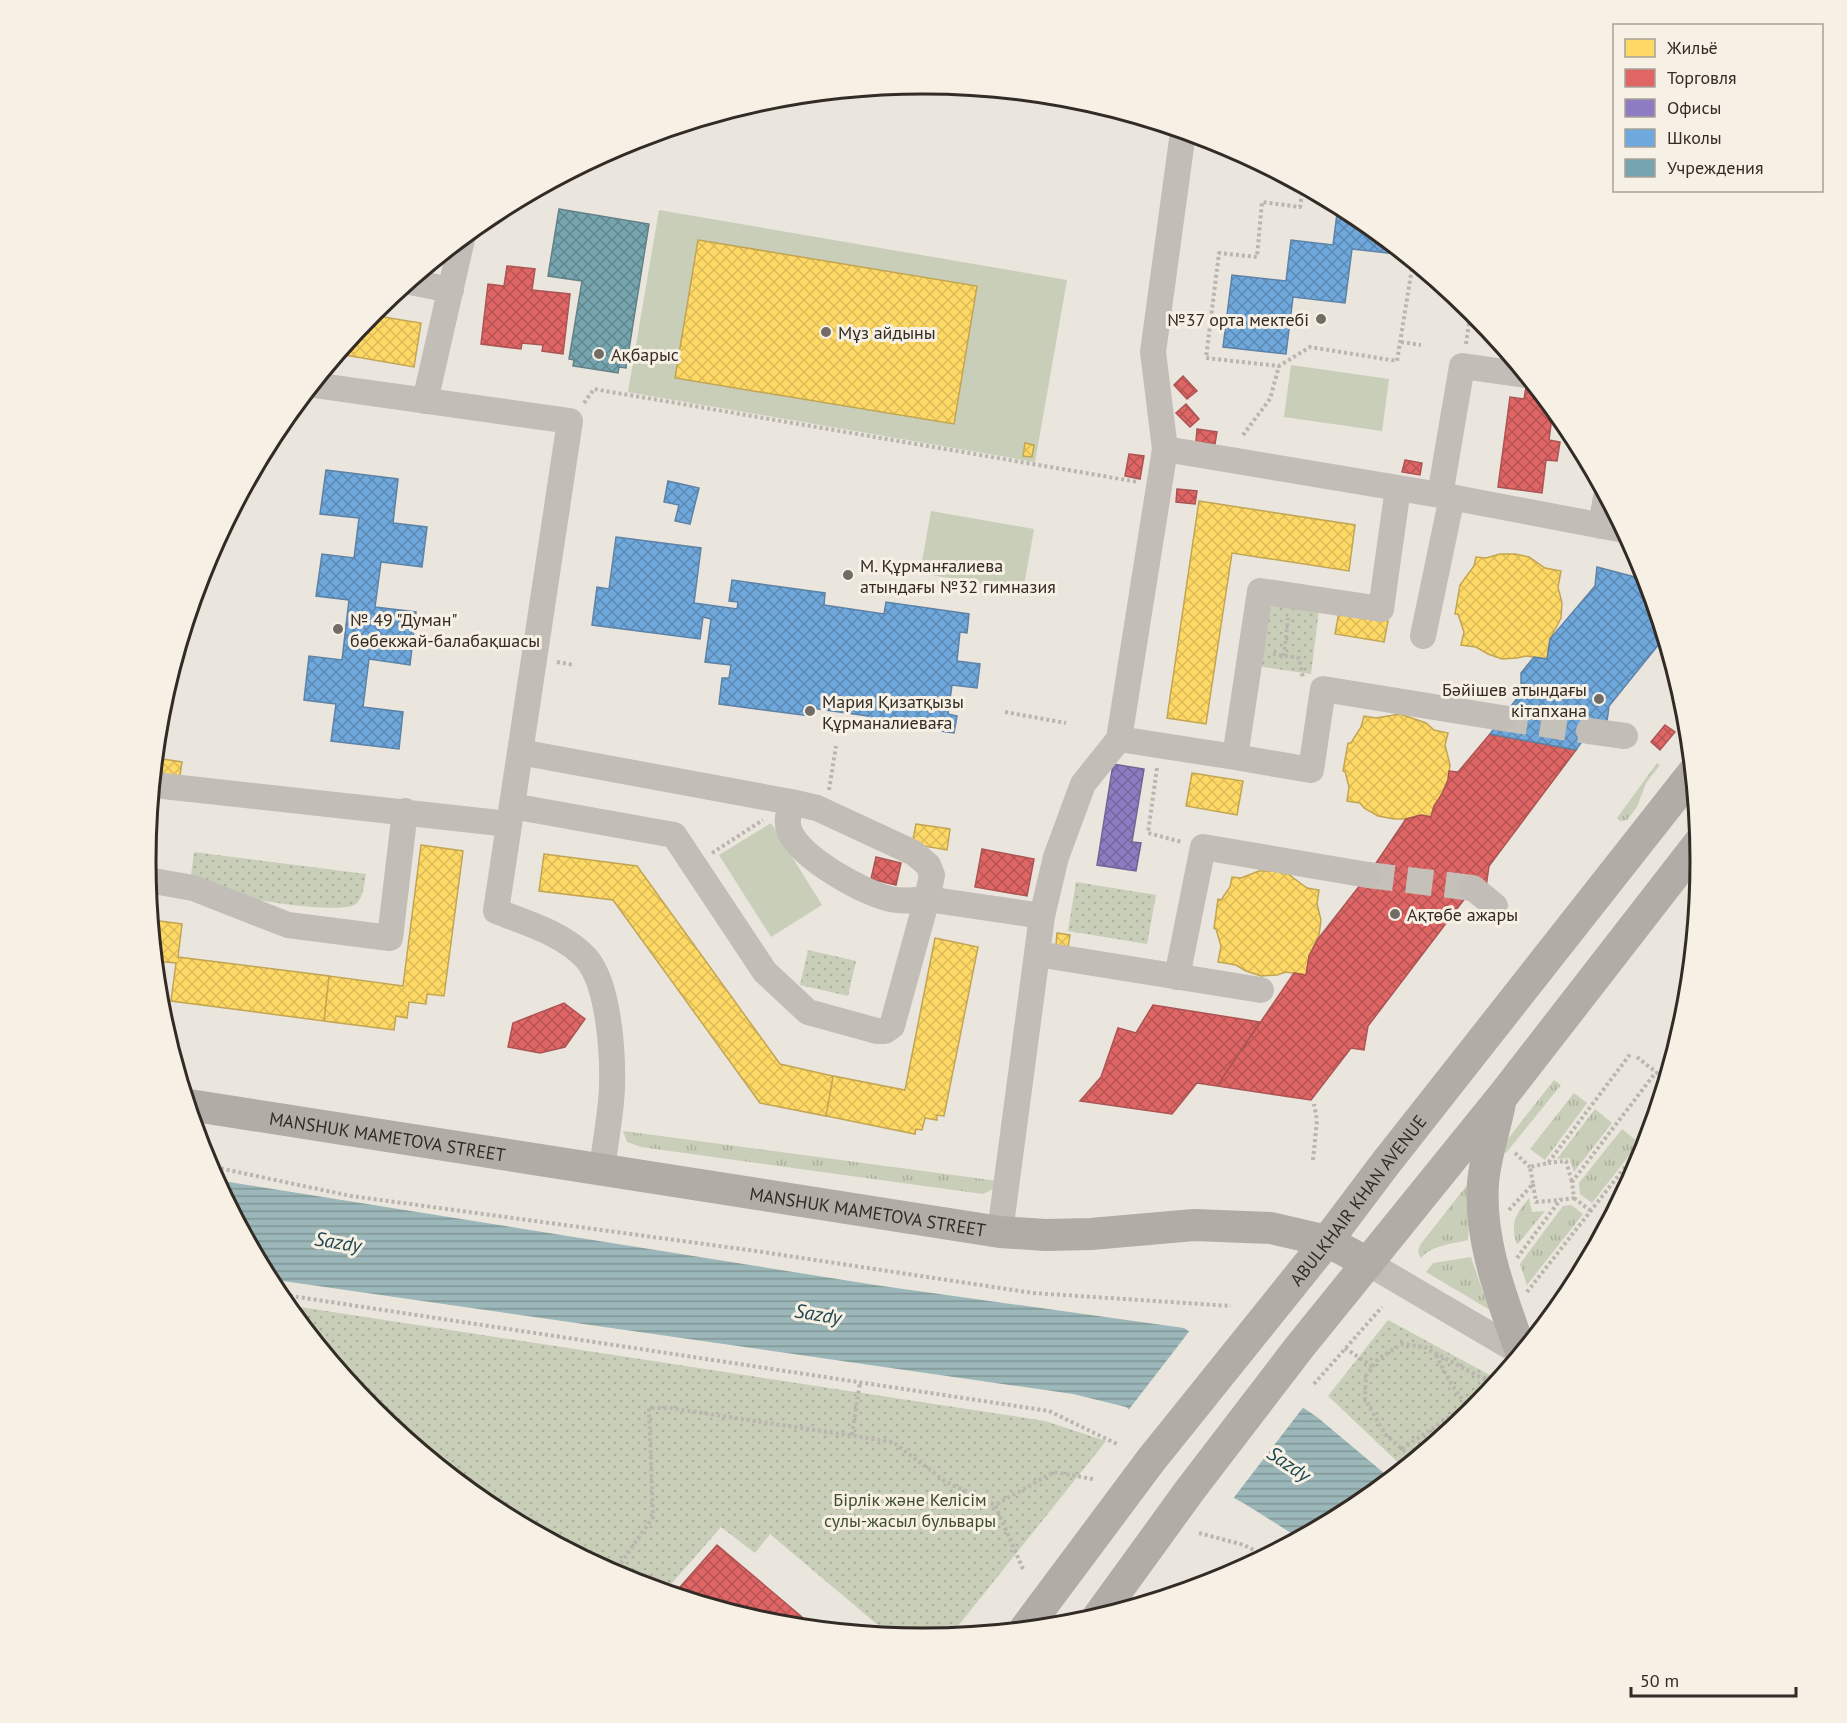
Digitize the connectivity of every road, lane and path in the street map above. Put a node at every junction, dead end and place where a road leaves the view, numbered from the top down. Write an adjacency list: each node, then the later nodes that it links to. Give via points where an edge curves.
1 (1182, 140): 17 (street, via 1153,352)
2 (1302, 194): 10 (path, via 1300,207 1262,202 1257,257 1219,253 1206,358)
3 (459, 251): 6 (street)
4 (1412, 271): 8 (path)
5 (419, 284): 6 (street)
6 (451, 290): 14 (street)
7 (1469, 322): 11 (path)
8 (1401, 342): 9 (path); 10 (path, via 1398,361 1310,347)
9 (1421, 345)
10 (1279, 366): 16 (path, via 1270,399)
11 (1462, 366): 12 (street); 20 (street)
12 (1514, 373)
13 (322, 386): 14 (street)
14 (425, 401): 15 (street)
15 (570, 421): 18 (path, via 594,389); 37 (street)
16 (1243, 435)
17 (1165, 449): 18 (street); 19 (street)
18 (1160, 486): 34 (street)
19 (1398, 488): 20 (street); 22 (street, via 1381,609)
20 (1446, 496): 21 (street); 23 (street)
21 (1612, 528)
22 (1290, 596): 24 (street, via 1260,591); 25 (path)
23 (1423, 636)
24 (1251, 650): 25 (path); 38 (street)
25 (1284, 656): 28 (path, via 1299,658 1304,683)
26 (548, 661): 27 (path)
27 (574, 665)
28 (1323, 689): 30 (street); 38 (street, via 1311,770)
29 (1005, 712): 31 (path)
30 (1502, 718)
31 (1066, 723)
32 (1589, 731): 33 (street)
33 (1625, 736)
34 (1119, 739): 35 (street); 55 (street, via 1083,784 1056,857)
35 (1161, 745): 38 (street); 46 (path, via 1148,833)
36 (836, 746): 43 (path)
37 (520, 752): 41 (street); 44 (street)
38 (1236, 757)
39 (1686, 782): 45 (main road, ABULKHAIR KHAN AVENUE)
40 (161, 786): 42 (street)
41 (791, 802): 43 (street); 48 (path); 53 (street, via 789,830 803,848 847,882 891,900)
42 (405, 811): 44 (street); 51 (street, via 390,938 288,925 193,888)
43 (825, 812): 53 (street, via 922,859 932,875)
44 (510, 815): 48 (street, via 674,835); 74 (street, via 496,910 545,931 586,958 604,997 612,1087)
45 (1639, 843): 49 (main road); 59 (main road, ABULKHAIR KHAN AVENUE)
46 (1203, 848): 50 (street); 57 (street)
47 (1690, 854): 49 (main road)
48 (693, 865): 53 (street, via 765,972 804,1009 877,1031 892,1026)
49 (1674, 874): 61 (main road)
50 (1368, 875)
51 (157, 882)
52 (1473, 888): 54 (street)
53 (927, 899): 55 (street)
54 (1494, 906)
55 (1042, 916): 56 (street)
56 (1037, 954): 57 (street); 81 (street)
57 (1177, 977): 58 (street)
58 (1261, 990)
59 (1495, 1025): 61 (main road); 82 (main road, ABULKHAIR KHAN AVENUE)
60 (1631, 1053): 70 (path)
61 (1535, 1054): 65 (main road)
62 (1637, 1057): 63 (path)
63 (1656, 1072): 64 (path); 75 (path)
64 (1660, 1075)
65 (1501, 1098): 84 (main road); 89 (main road, via 1483,1182 1483,1218 1491,1263)
66 (1314, 1104): 69 (path, via 1317,1120)
67 (196, 1106): 74 (main road, MANSHUK MAMETOVA STREET)
68 (1515, 1153): 72 (path)
69 (1313, 1160)
70 (1548, 1163): 72 (path); 75 (path, via 1566,1161)
71 (1628, 1163): 80 (path)
72 (1530, 1167): 76 (path)
73 (221, 1169): 87 (path, via 351,1196 1033,1293)
74 (602, 1170): 81 (main road, MANSHUK MAMETOVA STREET)
75 (1572, 1182): 77 (path)
76 (1533, 1184): 78 (path, via 1536,1202); 79 (path)
77 (1574, 1198): 78 (path); 80 (path)
78 (1560, 1200): 83 (path)
79 (1508, 1211)
80 (1591, 1211): 85 (path)
81 (1000, 1232): 82 (main road, MANSHUK MAMETOVA STREET, via 1068,1235 1217,1225 1271,1228)
82 (1327, 1241): 84 (main road, MANSHUK MAMETOVA STREET); 110 (main road, ABULKHAIR KHAN AVENUE, via 1151,1460)
83 (1514, 1261)
84 (1368, 1263): 91 (street, MANSHUK MAMETOVA STREET); 109 (main road, via 1190,1490)
85 (1525, 1295)
86 (292, 1296): 95 (path)
87 (1232, 1306)
88 (1382, 1307): 90 (path)
89 (1518, 1344)
90 (1345, 1348): 93 (path); 96 (path)
91 (1515, 1349)
92 (1436, 1353): 93 (path, via 1402,1344 1378,1359); 94 (path); 97 (path, via 1449,1382)
93 (1373, 1367): 101 (path, via 1366,1376 1365,1400 1384,1434)
94 (1487, 1381)
95 (860, 1382): 99 (path); 100 (path, via 1049,1411)
96 (1314, 1384)
97 (1466, 1404)
98 (1459, 1410): 101 (path)
99 (852, 1435): 104 (path, via 893,1442 946,1482); 107 (path, via 649,1408 653,1516)
100 (1119, 1445)
101 (1402, 1449): 102 (path)
102 (1408, 1455)
103 (1093, 1479): 104 (path, via 1054,1472)
104 (994, 1505): 108 (path)
105 (1199, 1533): 106 (path)
106 (1257, 1552)
107 (619, 1565)
108 (1023, 1569)
109 (1106, 1606)
110 (1031, 1621)

